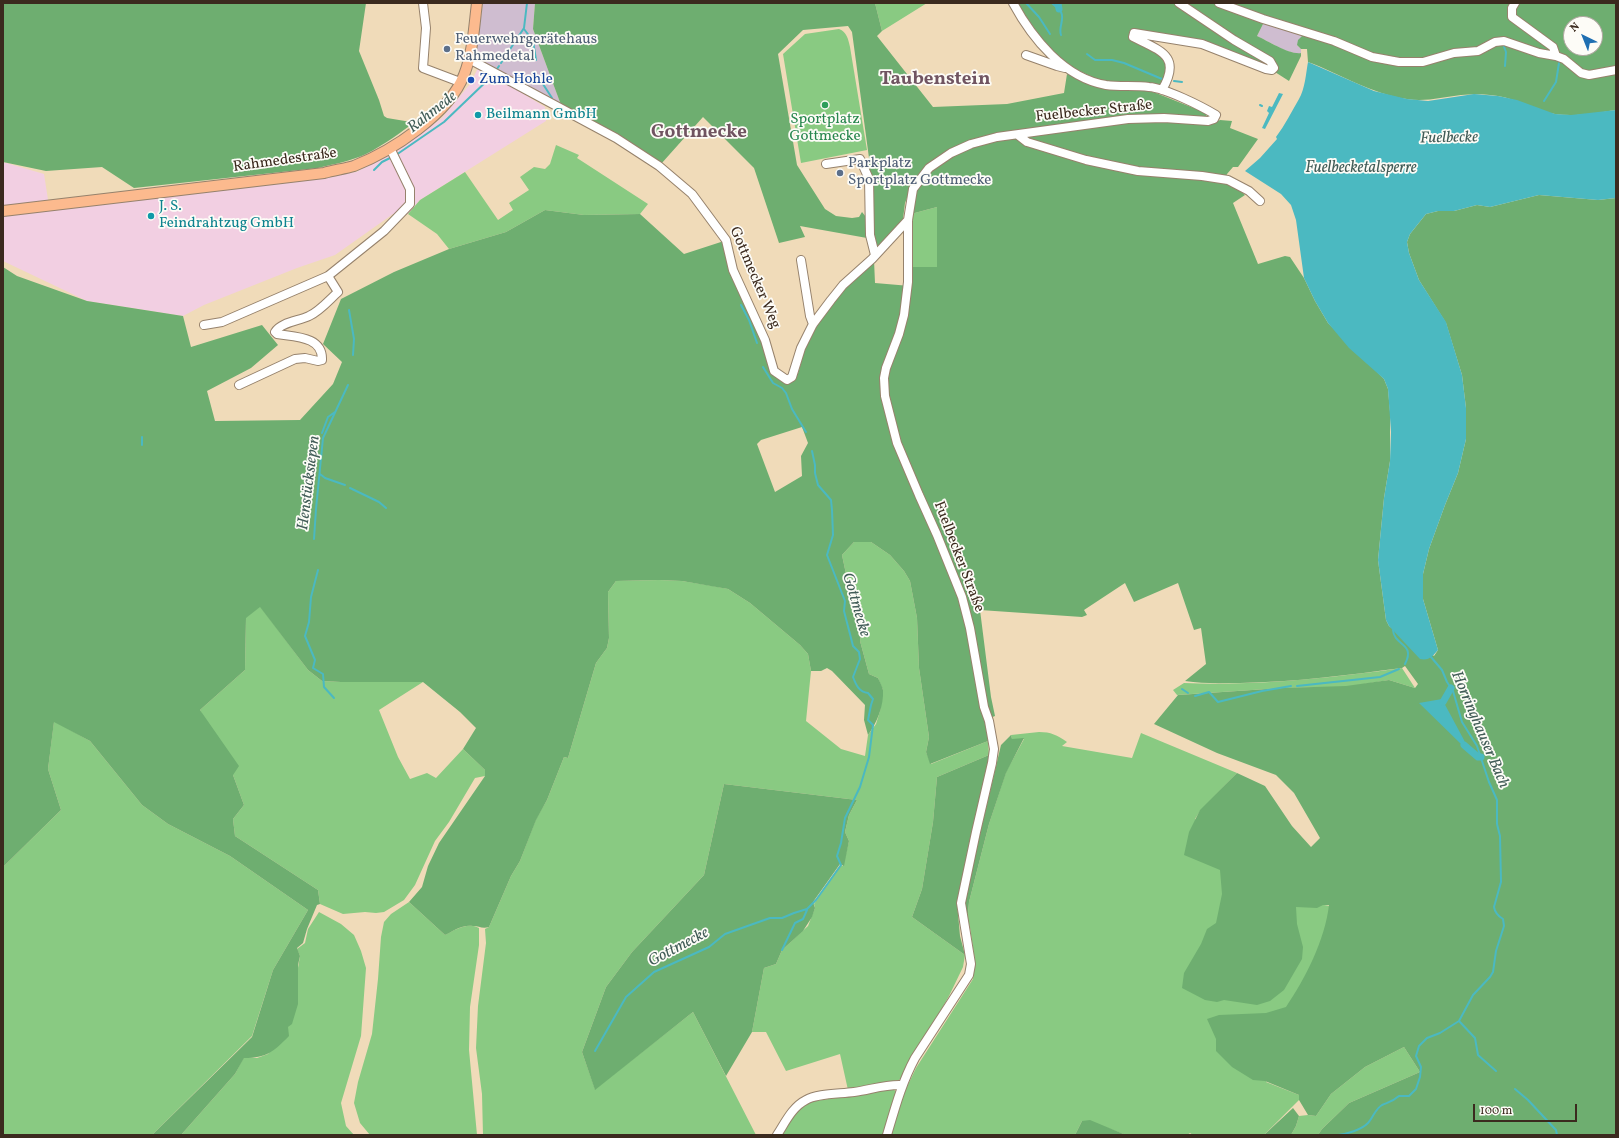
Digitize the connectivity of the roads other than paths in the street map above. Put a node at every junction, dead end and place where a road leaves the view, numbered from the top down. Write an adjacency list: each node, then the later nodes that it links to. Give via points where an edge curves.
1 (423, 3): 12 (street, via 426,28 423,68)
2 (477, 3): 9 (main road, Rahmedestraße)
3 (1013, 3): 10 (street, Fuelbecker Straße, via 1035,37)
4 (1180, 3): 13 (street, via 1270,62 1274,68 1266,69 1202,44 1134,33 1133,37 1164,54 1168,59 1170,70)
5 (1219, 3): 8 (street, via 1372,56 1399,62 1422,62 1454,53 1478,51 1495,42 1504,41)
6 (1515, 3): 8 (street, via 1512,17 1552,47)
7 (1026, 55): 10 (street)
8 (1556, 56): 11 (street, via 1564,59 1581,73 1590,75)
9 (469, 59): 12 (main road, Rahmedestraße); 23 (street, Gottmecker Weg, via 616,138 659,166 692,194 726,240 733,270 765,340 774,371 783,378 787,380 792,377 801,348)
10 (1067, 68): 13 (street, Fuelbecker Straße, via 1105,85)
11 (1616, 70)
12 (460, 82): 15 (main road, Rahmedestraße, via 448,102)
13 (1162, 90): 14 (street, Fuelbecker Straße, via 1216,115 1214,119 1128,119)
14 (1018, 135): 17 (street, Fuelbecker Straße, via 1027,142 1086,160 1138,171 1228,180 1249,191); 19 (street, Fuelbecker Straße, via 971,144 940,160 920,178 913,189)
15 (392, 154): 18 (main road, Rahmedestraße, via 324,173); 22 (street, via 410,189 410,204 384,231)
16 (826, 164): 20 (street, via 860,159 869,179 870,234)
17 (1260, 201)
18 (3, 210)
19 (908, 220): 20 (street, Gottmecker Weg); 26 (street, Fuelbecker Straße, via 908,282 904,315 886,368 886,396 897,443 962,597 994,749 961,903 971,964 968,975 915,1058)
20 (875, 255): 23 (street, Gottmecker Weg, via 843,285)
21 (801, 260): 23 (street)
22 (328, 276): 24 (street, via 222,322); 25 (street, via 338,292 314,313 281,326 275,332 310,340 318,347 322,360 295,359)
23 (813, 324)
24 (204, 326)
25 (239, 386)
26 (902, 1085): 27 (street, via 811,1097 804,1100 791,1113); 28 (street, Fuelbecker Straße)
27 (777, 1135)
28 (887, 1135)

